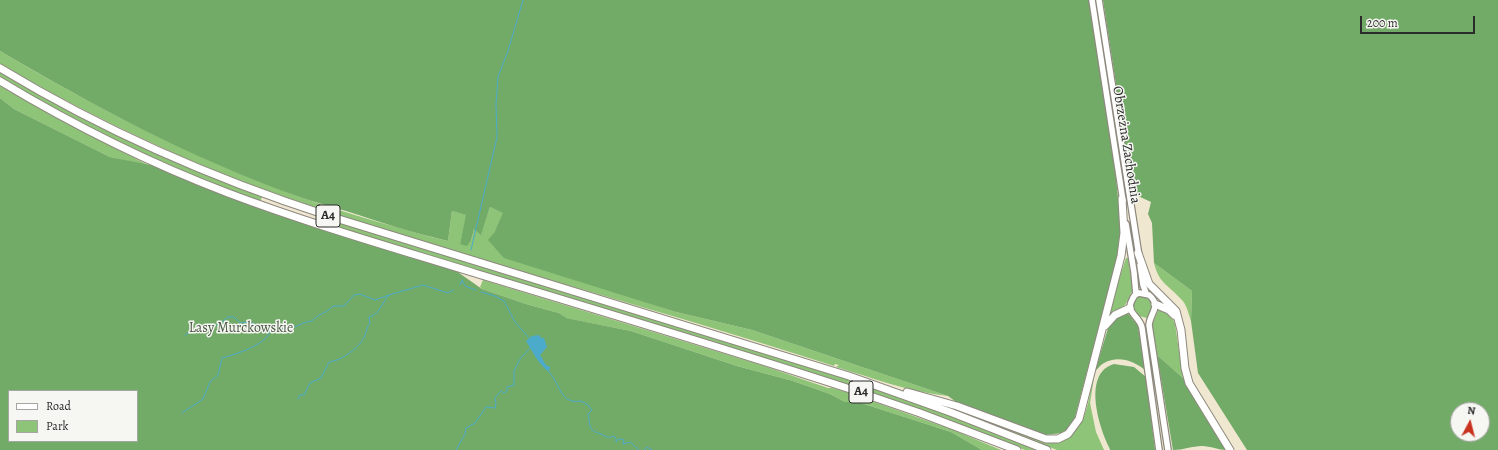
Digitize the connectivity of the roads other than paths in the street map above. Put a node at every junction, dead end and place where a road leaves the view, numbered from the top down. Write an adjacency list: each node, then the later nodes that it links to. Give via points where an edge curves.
1 (1092, 0): 5 (street, Obrzeżna Zachodnia)
2 (1099, 0): 6 (street, Obrzeżna Zachodnia)
3 (0, 68): 15 (highway, A4, via 71,109 138,143 266,195 336,219)
4 (0, 81): 16 (highway, A4, via 130,152 268,208 796,371)
5 (1122, 199): 8 (street, Obrzeżna Zachodnia); 14 (highway, via 1124,233 1121,256)
6 (1138, 253): 7 (street, Obrzeżna Zachodnia); 13 (highway, via 1149,284 1172,306)
7 (1146, 293): 8 (street); 9 (street)
8 (1136, 294): 10 (street)
9 (1156, 304): 12 (street); 13 (highway, via 1169,310)
10 (1130, 308): 11 (street, via 1131,313); 14 (highway, via 1120,311 1110,319)
11 (1138, 319): 12 (street); 20 (street, via 1142,328)
12 (1150, 319): 21 (street)
13 (1178, 320): 22 (highway, via 1189,383)
14 (1100, 339): 15 (highway, via 1079,419 1072,430 1058,439 1046,439 942,401)
15 (881, 387): 19 (highway, A4)
16 (977, 434): 17 (highway); 18 (highway, A4)
17 (1010, 450)
18 (1017, 450)
19 (1047, 450)
20 (1159, 450)
21 (1168, 450)
22 (1230, 450)

